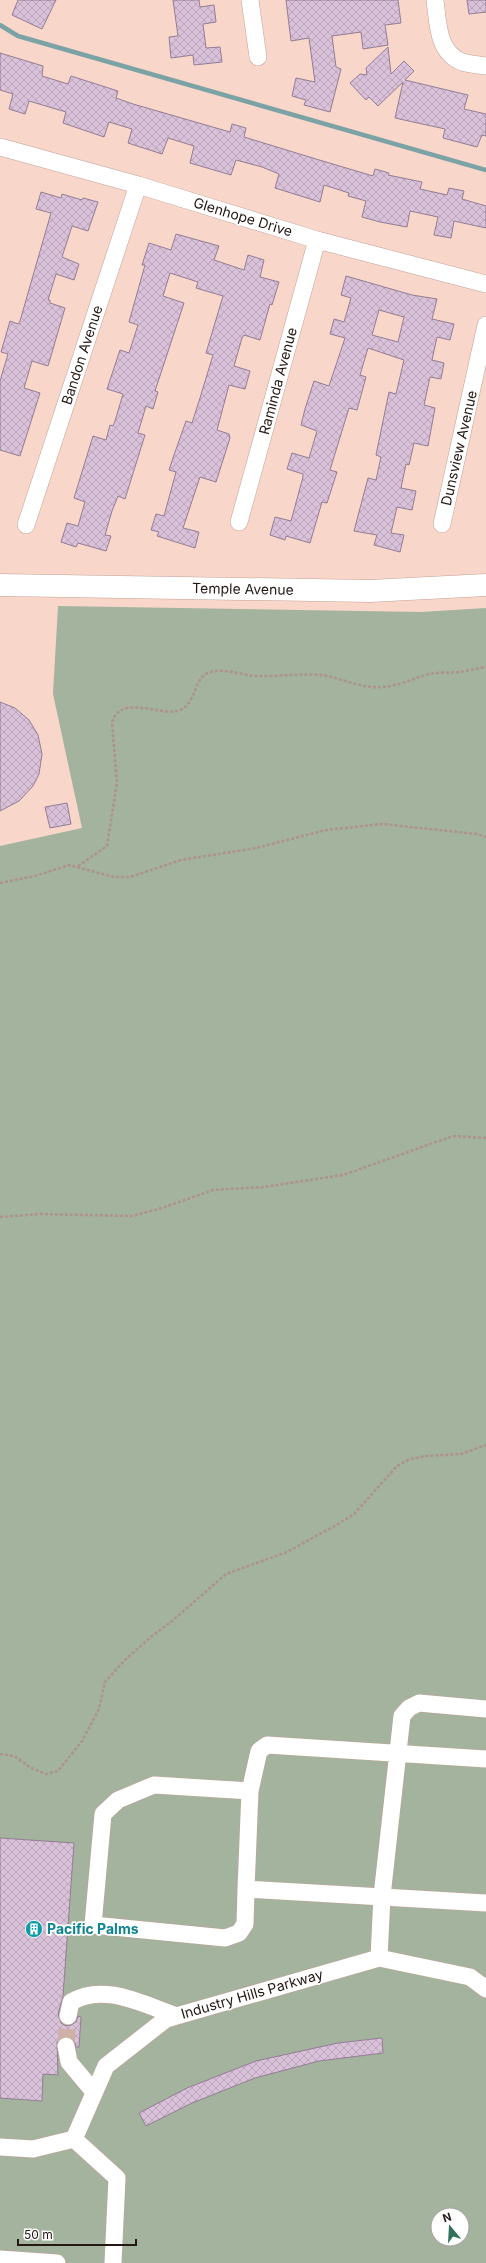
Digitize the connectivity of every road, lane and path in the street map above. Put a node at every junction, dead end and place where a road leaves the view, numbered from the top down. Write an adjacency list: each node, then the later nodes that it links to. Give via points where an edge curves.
1 (250, 0): 3 (street)
2 (435, 0): 4 (street, via 444,49 461,62)
3 (258, 57)
4 (486, 66)
5 (0, 147): 6 (street, Glenhope Drive)
6 (138, 185): 7 (street, Glenhope Drive); 12 (street, Bandon Avenue)
7 (316, 240): 8 (street, Glenhope Drive); 10 (street, Raminda Avenue)
8 (486, 284)
9 (486, 325): 11 (street, Dunsview Avenue)
10 (239, 522)
11 (442, 524)
12 (26, 525)
13 (0, 585): 14 (main road, Temple Avenue, via 370,591)
14 (486, 585)
15 (486, 667): 17 (path, via 429,674 402,684 373,687 319,675 255,676 220,670 209,672 202,677 191,702 179,710 170,712 143,707 120,711 114,716 112,723 117,783 107,846)
16 (486, 837): 17 (path, via 382,824 326,830 256,848 181,860 130,877 114,877)
17 (78, 866): 18 (path, via 69,865)
18 (0, 883)
19 (486, 1138): 20 (path, via 453,1136 342,1175 213,1190 132,1216 40,1214)
20 (0, 1217)
21 (486, 1445): 24 (path, via 461,1454 410,1459 397,1466 354,1514 338,1524 287,1552 226,1574 146,1641 105,1682 99,1709 82,1741 58,1771 46,1774 31,1768 14,1756)
22 (486, 1709): 23 (street, via 419,1703 409,1708 402,1716)
23 (399, 1753): 25 (street); 26 (street, via 267,1744 259,1751); 28 (street)
24 (0, 1754)
25 (486, 1759)
26 (250, 1791): 27 (street); 27 (street, via 154,1785 118,1800 103,1814 93,1926 225,1938 239,1933 245,1924)
27 (246, 1890): 28 (street)
28 (382, 1896): 29 (street); 30 (street)
29 (486, 1903)
30 (380, 1958): 31 (street, Industry Hills Parkway, via 470,1977); 33 (street, Industry Hills Parkway)
31 (486, 1989)
32 (68, 2016): 33 (street, via 71,2002 98,1992)
33 (177, 2016): 35 (street, Industry Hills Parkway, via 166,2019 106,2066)
34 (66, 2046): 35 (street, via 69,2062)
35 (94, 2092): 36 (street, Industry Hills Parkway)
36 (74, 2139): 37 (street, via 33,2149); 40 (street, via 117,2178)
37 (0, 2147)
38 (10, 2261): 39 (street)
39 (56, 2263)
40 (113, 2263)

